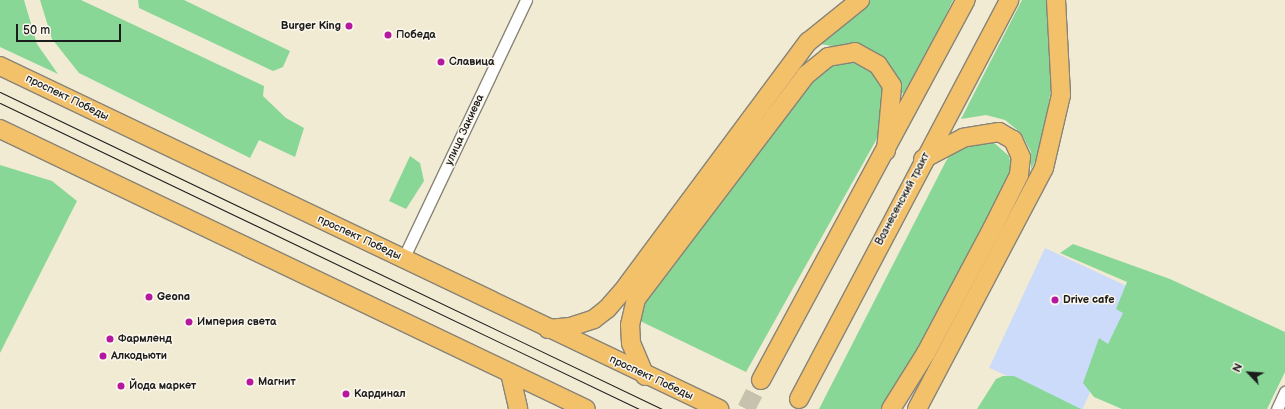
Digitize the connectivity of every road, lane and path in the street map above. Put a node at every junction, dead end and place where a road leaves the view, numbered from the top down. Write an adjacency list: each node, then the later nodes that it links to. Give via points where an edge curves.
1 (526, 0): 10 (street, улица Закиева)
2 (860, 0): 11 (main road, via 808,42 607,309 594,319 570,327)
3 (966, 0): 8 (main road)
4 (1009, 0): 9 (main road, Вознесенский тракт)
5 (1056, 0): 21 (main road, via 1061,95 1044,168)
6 (0, 66): 10 (main road, проспект Победы)
7 (0, 129): 12 (main road)
8 (886, 152): 13 (main road, via 892,86 878,65 855,52 828,57 806,75 636,299 630,325 631,344); 14 (main road)
9 (923, 159): 16 (main road, Вознесенский тракт); 20 (main road, via 963,138 1000,132 1013,140 1021,157 1019,175 993,227 926,353)
10 (403, 259): 11 (main road, проспект Победы)
11 (548, 329): 13 (main road, проспект Победы)
12 (510, 373): 17 (main road); 18 (main road)
13 (645, 376): 19 (main road, проспект Победы)
14 (761, 380)
15 (1285, 392): 22 (street)
16 (799, 399)
17 (518, 409)
18 (586, 409)
19 (719, 409)
20 (891, 409)
21 (917, 409)
22 (1276, 409)

